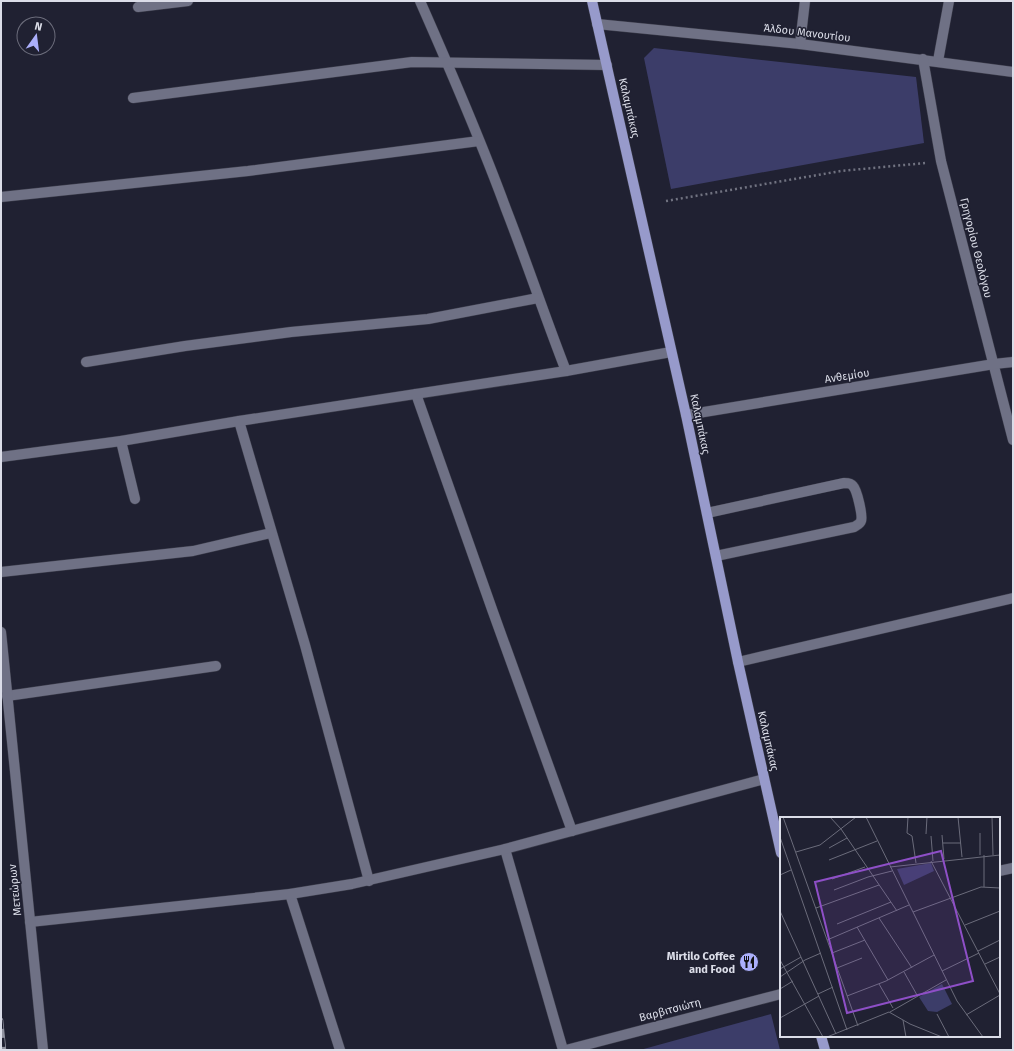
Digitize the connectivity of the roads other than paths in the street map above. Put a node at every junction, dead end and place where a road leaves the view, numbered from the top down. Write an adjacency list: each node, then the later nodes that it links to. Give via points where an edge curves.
1 (188, 1): 6 (street)
2 (420, 1): 11 (street)
3 (592, 1): 7 (main road, Καλαμπάκας)
4 (805, 1): 8 (street)
5 (949, 1): 10 (street)
6 (138, 7)
7 (598, 24): 8 (street, Άλδου Μανουτίου); 12 (main road, Καλαμπάκας)
8 (800, 44): 9 (street, Άλδου Μανουτίου)
9 (923, 59): 10 (street, Άλδου Μανουτίου); 21 (street, Γρηγορίου Θεολόγου, via 941,161)
10 (938, 62): 13 (street, Άλδου Μανουτίου)
11 (448, 63): 12 (street); 14 (street, via 412,62); 15 (street)
12 (607, 65): 18 (main road, Καλαμπάκας)
13 (1013, 72)
14 (133, 98)
15 (479, 141): 16 (street, via 248,171); 17 (street)
16 (1, 197)
17 (538, 298): 19 (street, via 428,319 290,332); 22 (street)
18 (671, 352): 22 (street); 24 (main road, Καλαμπάκας)
19 (86, 362)
20 (1013, 362): 21 (street, Ανθεμίου)
21 (994, 364): 24 (street, Ανθεμίου); 26 (street, Γρηγορίου Θεολόγου)
22 (566, 371): 23 (street)
23 (416, 394): 25 (street); 40 (street)
24 (686, 415): 30 (main road, Καλαμπάκας)
25 (239, 421): 27 (street); 31 (street)
26 (1013, 440)
27 (121, 441): 28 (street); 29 (street)
28 (1, 457)
29 (135, 498)
30 (707, 513): 32 (main road, Καλαμπάκας); 32 (street, via 849,483 854,486 862,515 859,525 854,527)
31 (271, 533): 33 (street, via 193,551); 45 (street, via 328,726)
32 (716, 556): 36 (main road, Καλαμπάκας)
33 (1, 572)
34 (1013, 598): 36 (street)
35 (1, 632): 38 (street, Μετεώρων)
36 (738, 662): 39 (main road, Καλαμπάκας)
37 (216, 666): 38 (street)
38 (7, 696): 47 (street, Μετεώρων)
39 (764, 779): 40 (street); 42 (main road, Καλαμπάκας)
40 (572, 832): 41 (street)
41 (505, 849): 45 (street); 52 (street)
42 (780, 849)
43 (1013, 868): 44 (street)
44 (1000, 871)
45 (369, 881): 46 (street)
46 (290, 894): 47 (street); 51 (street)
47 (30, 922): 50 (street, Μετεώρων)
48 (780, 994): 52 (street, Βαρβιτσιώτη)
49 (821, 1037): 53 (main road)
50 (43, 1050)
51 (340, 1050)
52 (564, 1050)
53 (825, 1050)

